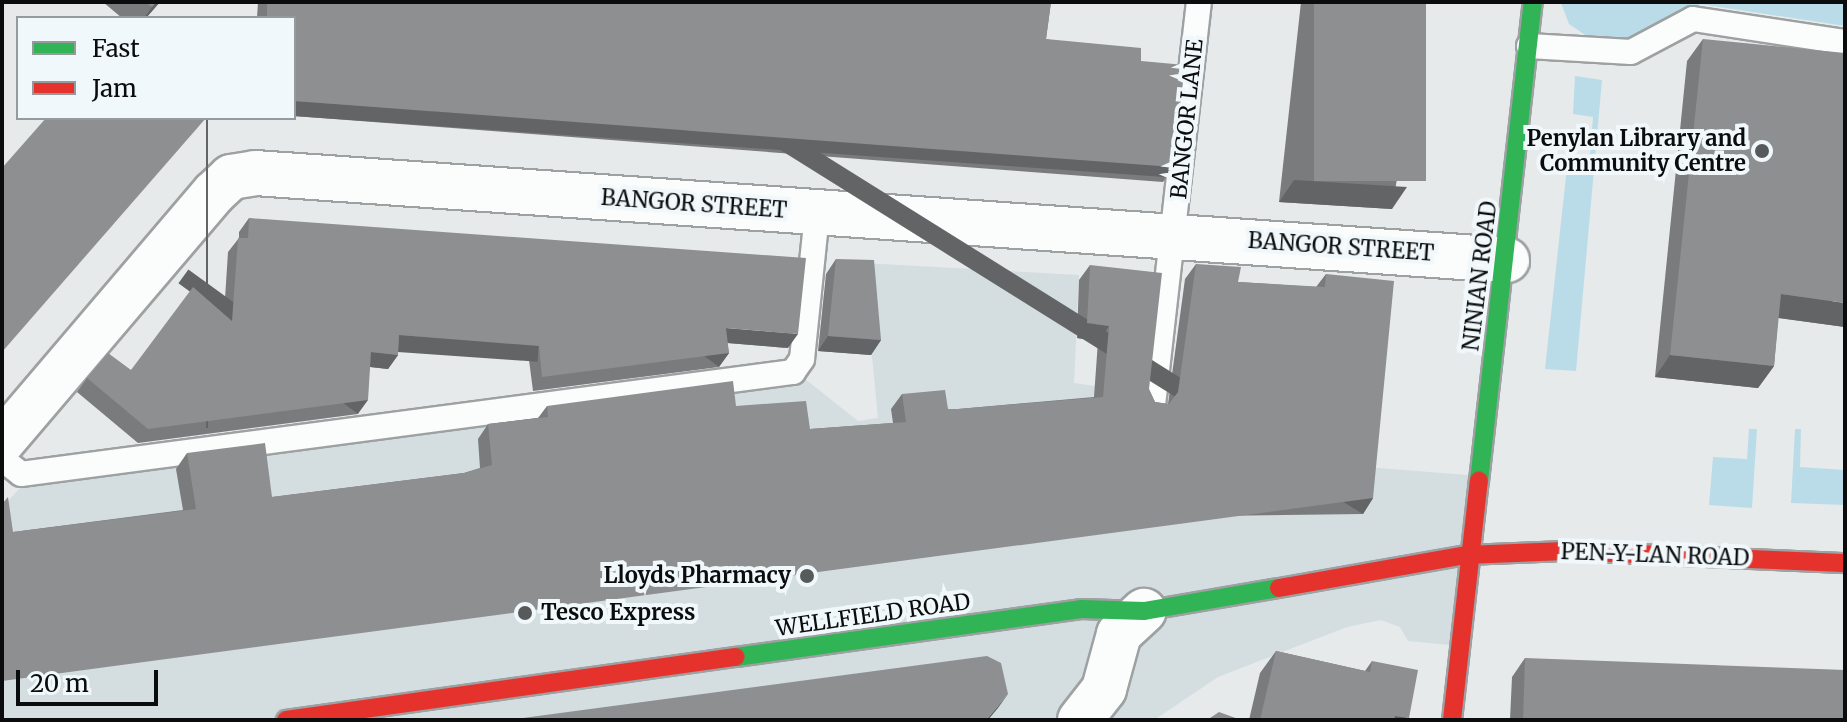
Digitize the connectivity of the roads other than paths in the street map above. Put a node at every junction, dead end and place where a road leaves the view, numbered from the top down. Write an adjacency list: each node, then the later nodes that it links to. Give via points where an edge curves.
1 (1199, 2): 6 (lane, BANGOR LANE)
2 (1533, 2): 4 (street, NINIAN ROAD)
3 (1845, 42): 4 (lane, via 1693,19 1631,52)
4 (1529, 46): 7 (street, NINIAN ROAD)
5 (817, 213): 6 (street, BANGOR STREET); 9 (street, BANGOR STREET, via 255,173 231,177); 10 (lane, via 802,359 793,372 21,474)
6 (1173, 235): 7 (street, BANGOR STREET); 8 (lane, BANGOR LANE)
7 (1507, 260): 11 (street, NINIAN ROAD)
8 (1153, 405)
9 (2, 442)
10 (2, 459)
11 (1466, 555): 12 (street, PEN-Y-LAN ROAD, via 1565,551); 13 (street, WELLFIELD ROAD); 16 (street, NINIAN ROAD)
12 (1845, 563)
13 (1144, 611): 14 (street, WELLFIELD ROAD, via 1122,605 1081,609); 15 (street, via 1119,634 1104,689)
14 (286, 720)
15 (1080, 720)
16 (1452, 720)

